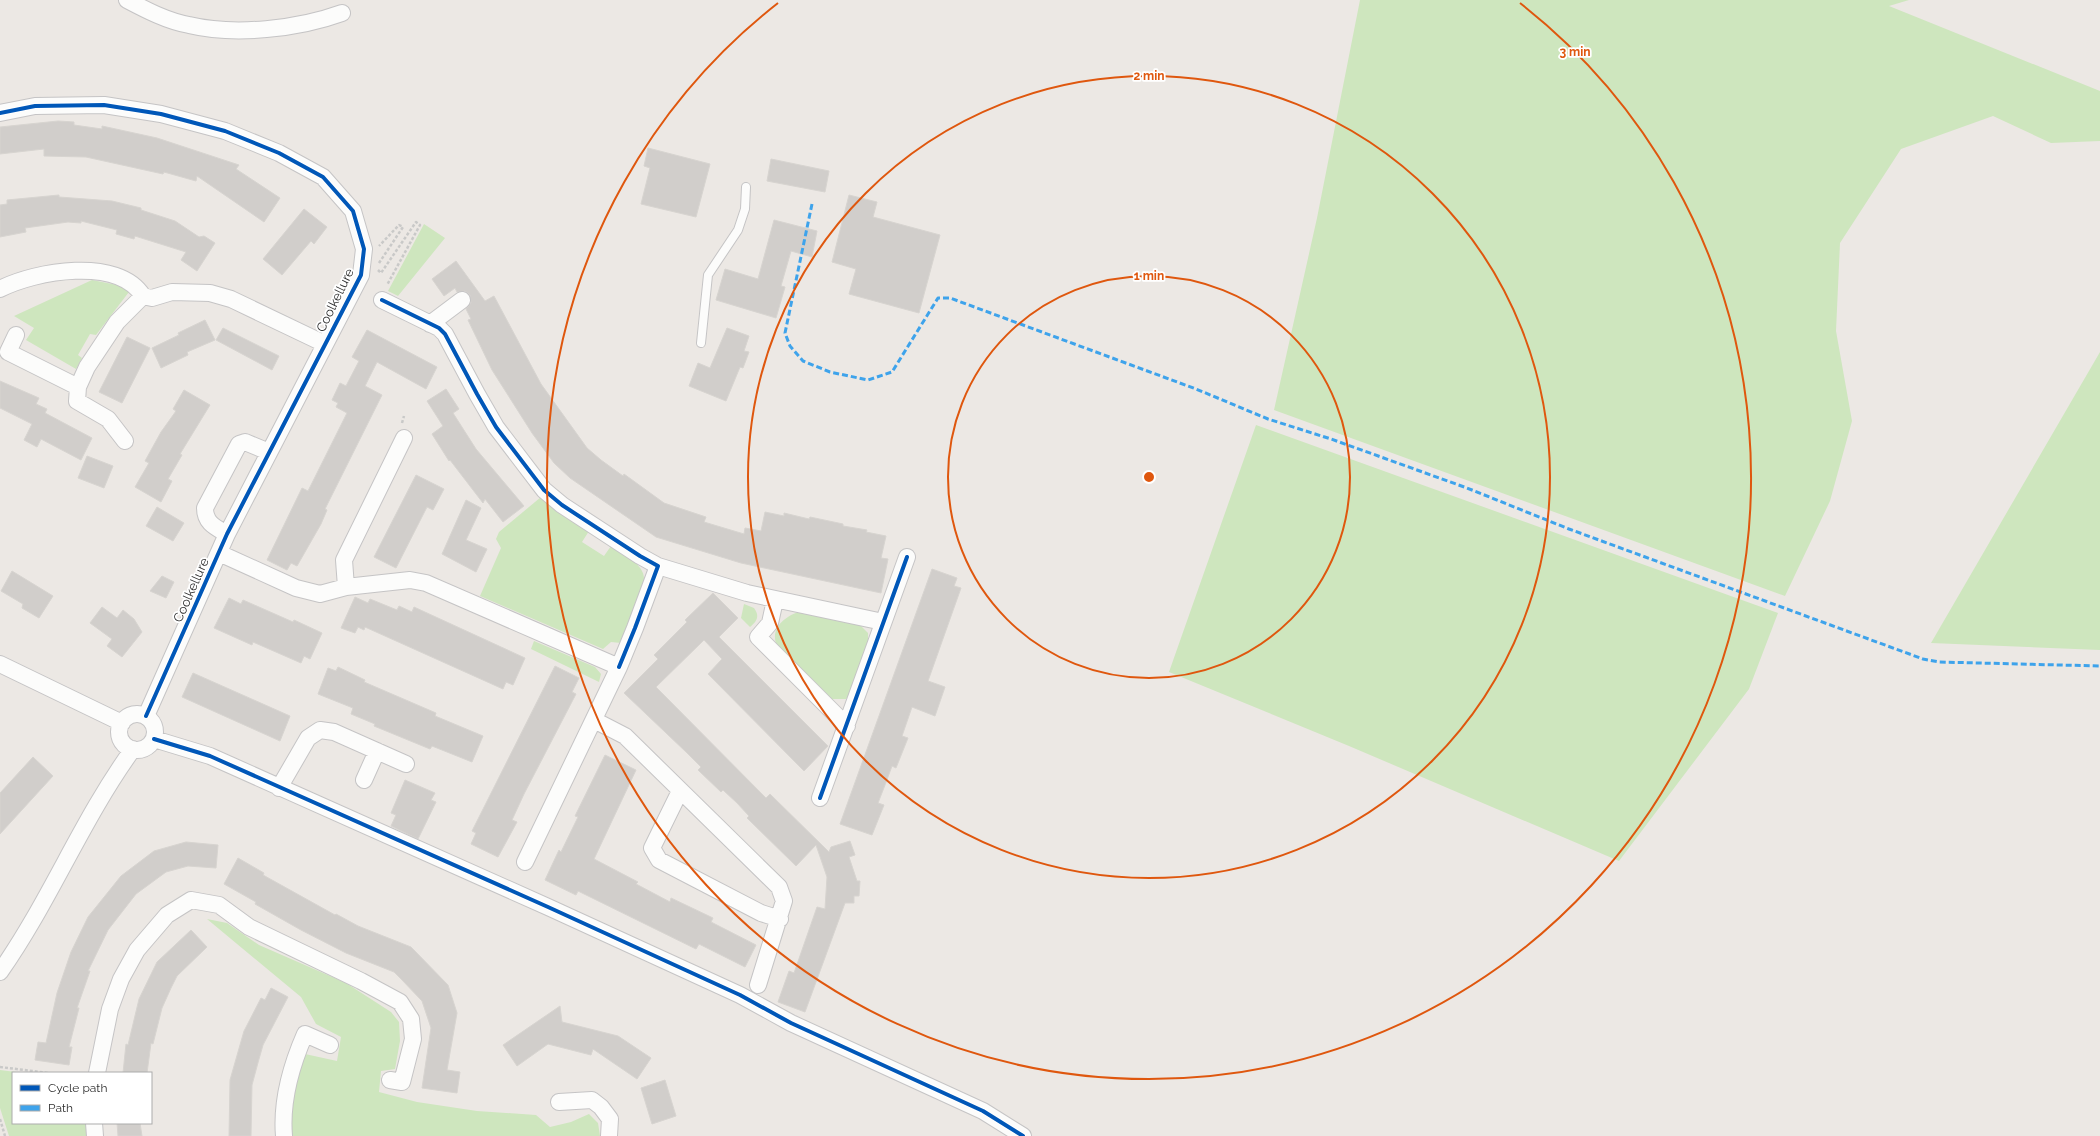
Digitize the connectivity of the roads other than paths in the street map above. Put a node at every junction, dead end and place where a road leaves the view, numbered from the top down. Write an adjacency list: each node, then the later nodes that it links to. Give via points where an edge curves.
1 (127, 0): 2 (street, via 152,13 189,26 233,30 283,27 320,21)
2 (342, 13)
3 (0, 113): 11 (street, Coolkellure, via 35,106 104,105 161,114 225,131 266,148 323,177 353,210 364,249 362,275)
4 (746, 187): 12 (lane, via 745,209 738,230 708,275)
5 (0, 289): 6 (street, via 57,271 84,270 108,274 129,282)
6 (143, 296): 11 (street, Coolkellure, via 152,298 172,292 210,293 231,299); 13 (street, via 117,322 87,367)
7 (382, 296): 9 (street)
8 (462, 300): 9 (street)
9 (430, 324): 20 (street, via 446,334 496,427 544,490 562,505)
10 (16, 335): 13 (street, via 8,352)
11 (325, 344): 16 (street, Coolkellure)
12 (701, 344)
13 (78, 387): 15 (street, via 77,400 108,419)
14 (404, 438): 21 (street, via 344,560)
15 (125, 441)
16 (269, 452): 17 (street, Coolkellure); 17 (street, via 244,442 239,444 205,508 209,524)
17 (227, 534): 18 (street, Coolkellure)
18 (219, 553): 21 (street, Coolkellure, via 300,589 320,594); 26 (street, Coolkellure)
19 (907, 557): 23 (street)
20 (658, 566): 22 (street); 25 (street)
21 (346, 587): 25 (street, Coolkellure, via 410,580 426,583)
22 (774, 600): 23 (street); 29 (street, via 770,623 758,637)
23 (883, 622): 29 (street)
24 (0, 664): 28 (street)
25 (619, 667): 27 (street)
26 (146, 716): 28 (street, via 135,714); 30 (street, via 155,728)
27 (594, 720): 36 (street, via 625,736); 38 (street)
28 (122, 723): 31 (street, via 121,739)
29 (847, 726): 37 (street)
30 (154, 739): 31 (street, via 147,747); 35 (street, via 210,756)
31 (133, 749): 40 (street, via 96,806 60,875)
32 (377, 751): 33 (street); 34 (street); 35 (street, via 334,732 320,730 308,738)
33 (406, 764)
34 (364, 780)
35 (279, 788): 50 (street, via 740,995 791,1023 983,1111)
36 (680, 790): 39 (street, via 779,887 784,901); 39 (street, via 652,848 659,860 760,913)
37 (820, 798)
38 (525, 862)
39 (780, 919): 41 (street)
40 (0, 972)
41 (758, 985)
42 (330, 1045): 48 (street, via 305,1034 295,1057 285,1095)
43 (96, 1072): 44 (street, via 110,1009 121,979 137,950 167,915 191,900 219,905 249,927 400,1002 411,1019 412,1041 402,1082)
44 (390, 1080)
45 (559, 1102): 49 (street, via 592,1100 610,1119)
46 (94, 1124): 47 (street)
47 (95, 1136)
48 (284, 1136)
49 (609, 1136)
50 (1023, 1136)

